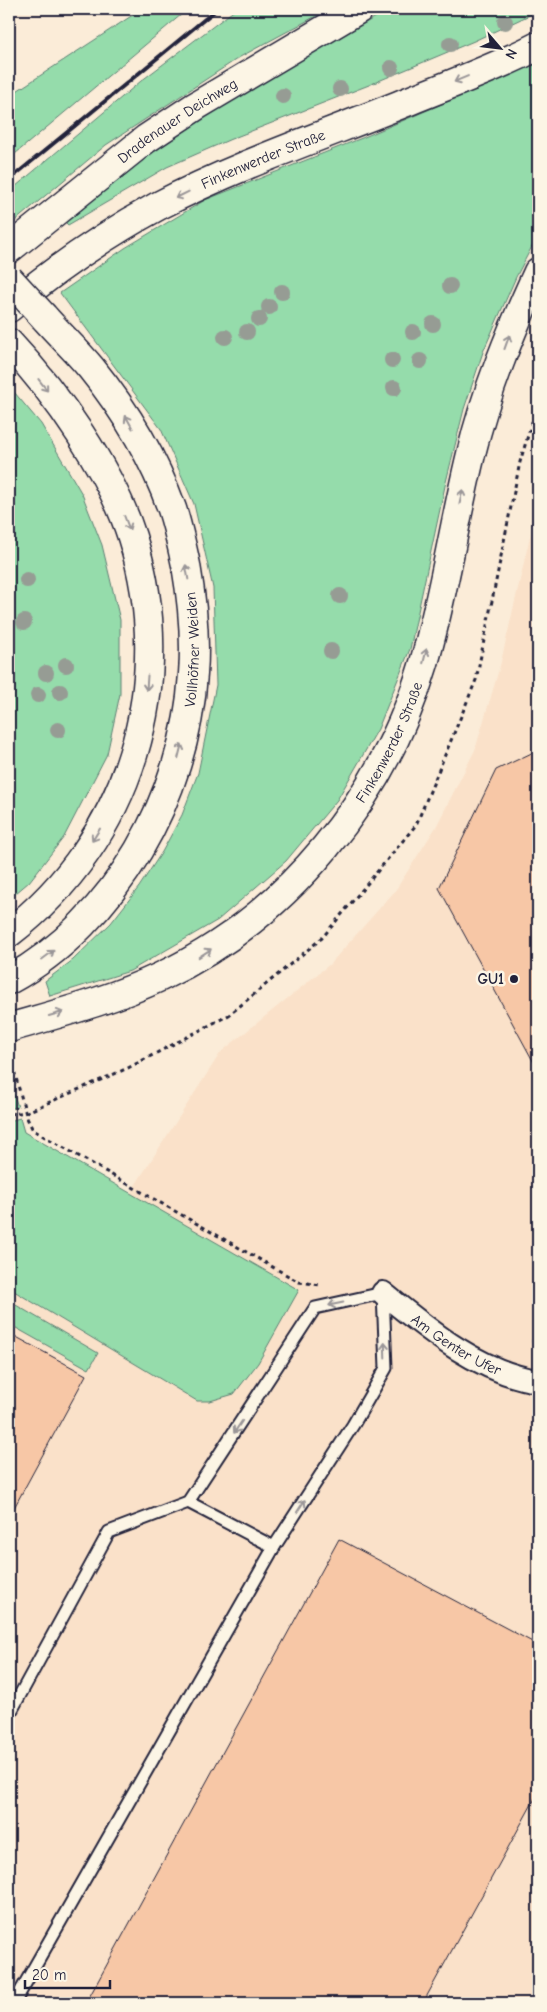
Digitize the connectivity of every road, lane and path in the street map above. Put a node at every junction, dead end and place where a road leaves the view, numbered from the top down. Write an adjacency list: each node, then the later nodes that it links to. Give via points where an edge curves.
1 (359, 9): 3 (main road, Dradenauer Deichweg, via 146,139)
2 (538, 46): 6 (main road, Finkenwerder Straße, one-way to 6, via 215,179 159,206 102,239 39,282)
3 (9, 249)
4 (538, 272): 10 (main road, Finkenwerder Straße, one-way to 4, via 103,1001 159,978 202,955 291,885 322,852 354,810 382,764 405,716 439,602 474,444 489,393 513,326)
5 (9, 279): 9 (main road, Vollhöfner Weiden, one-way to 5, bridge, via 27,970 84,924 126,871 164,797 180,753 194,674 188,576 172,510 156,471 123,412 91,368)
6 (9, 308)
7 (10, 345): 8 (main road, one-way to 8, via 79,434 118,502 144,582 150,636 140,732 117,798 63,884)
8 (9, 933)
9 (9, 980)
10 (9, 1028)
11 (9, 1052): 12 (path, via 33,1130 299,1282)
12 (327, 1286)
13 (383, 1293): 14 (street, Am Genter Ufer, via 430,1331 478,1360 504,1372); 15 (lane, one-way to 15, via 315,1308); 16 (lane, one-way to 13, via 386,1368)
14 (538, 1381)
15 (188, 1502): 16 (lane); 17 (lane, via 109,1532)
16 (274, 1547): 18 (lane)
17 (9, 1715)
18 (14, 2003)

